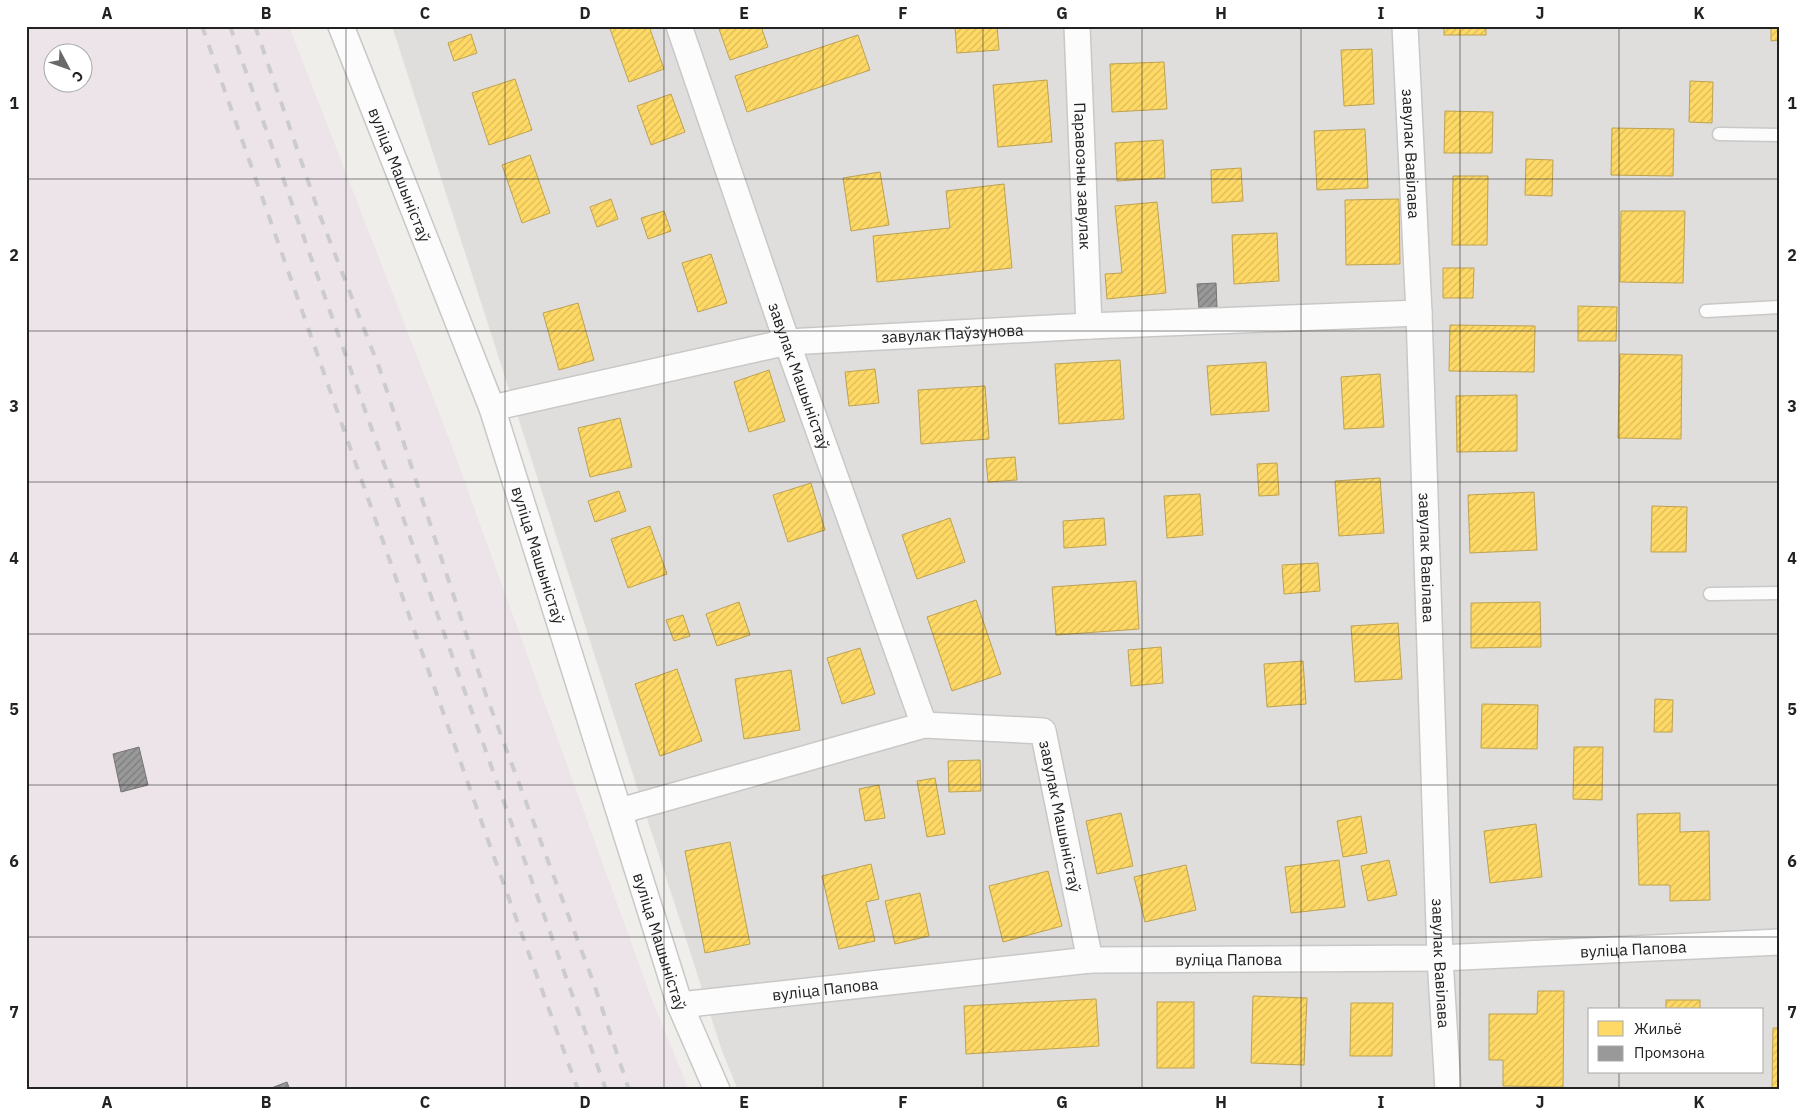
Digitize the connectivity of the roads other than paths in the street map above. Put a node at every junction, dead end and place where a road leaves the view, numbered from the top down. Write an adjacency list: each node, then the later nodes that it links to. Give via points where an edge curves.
1 (341, 26): 12 (street, вуліца Машыністаў)
2 (679, 26): 11 (street, завулак Машыністаў)
3 (1078, 26): 10 (street, Паравозны завулак)
4 (1405, 26): 9 (street, завулак Вавілава)
5 (1719, 134): 6 (lane)
6 (1780, 135)
7 (1780, 307): 8 (lane)
8 (1706, 311)
9 (1419, 313): 10 (street, завулак Паўзунова); 18 (street, завулак Вавілава)
10 (1089, 326): 11 (street, завулак Паўзунова)
11 (786, 342): 12 (street, завулак Паўзунова); 15 (street, завулак Машыністаў)
12 (492, 408): 16 (street, вуліца Машыністаў)
13 (1780, 593): 14 (lane)
14 (1710, 594)
15 (924, 725): 16 (street, завулак Машыністаў); 19 (street, завулак Машыністаў, via 1043,732)
16 (620, 811): 20 (street, вуліца Машыністаў)
17 (1780, 942): 18 (street, вуліца Папова)
18 (1440, 958): 19 (street, вуліца Папова); 22 (street, завулак Вавілава)
19 (1090, 960): 20 (street, вуліца Папова)
20 (680, 1005): 21 (street, вуліца Машыністаў)
21 (716, 1090)
22 (1448, 1090)

